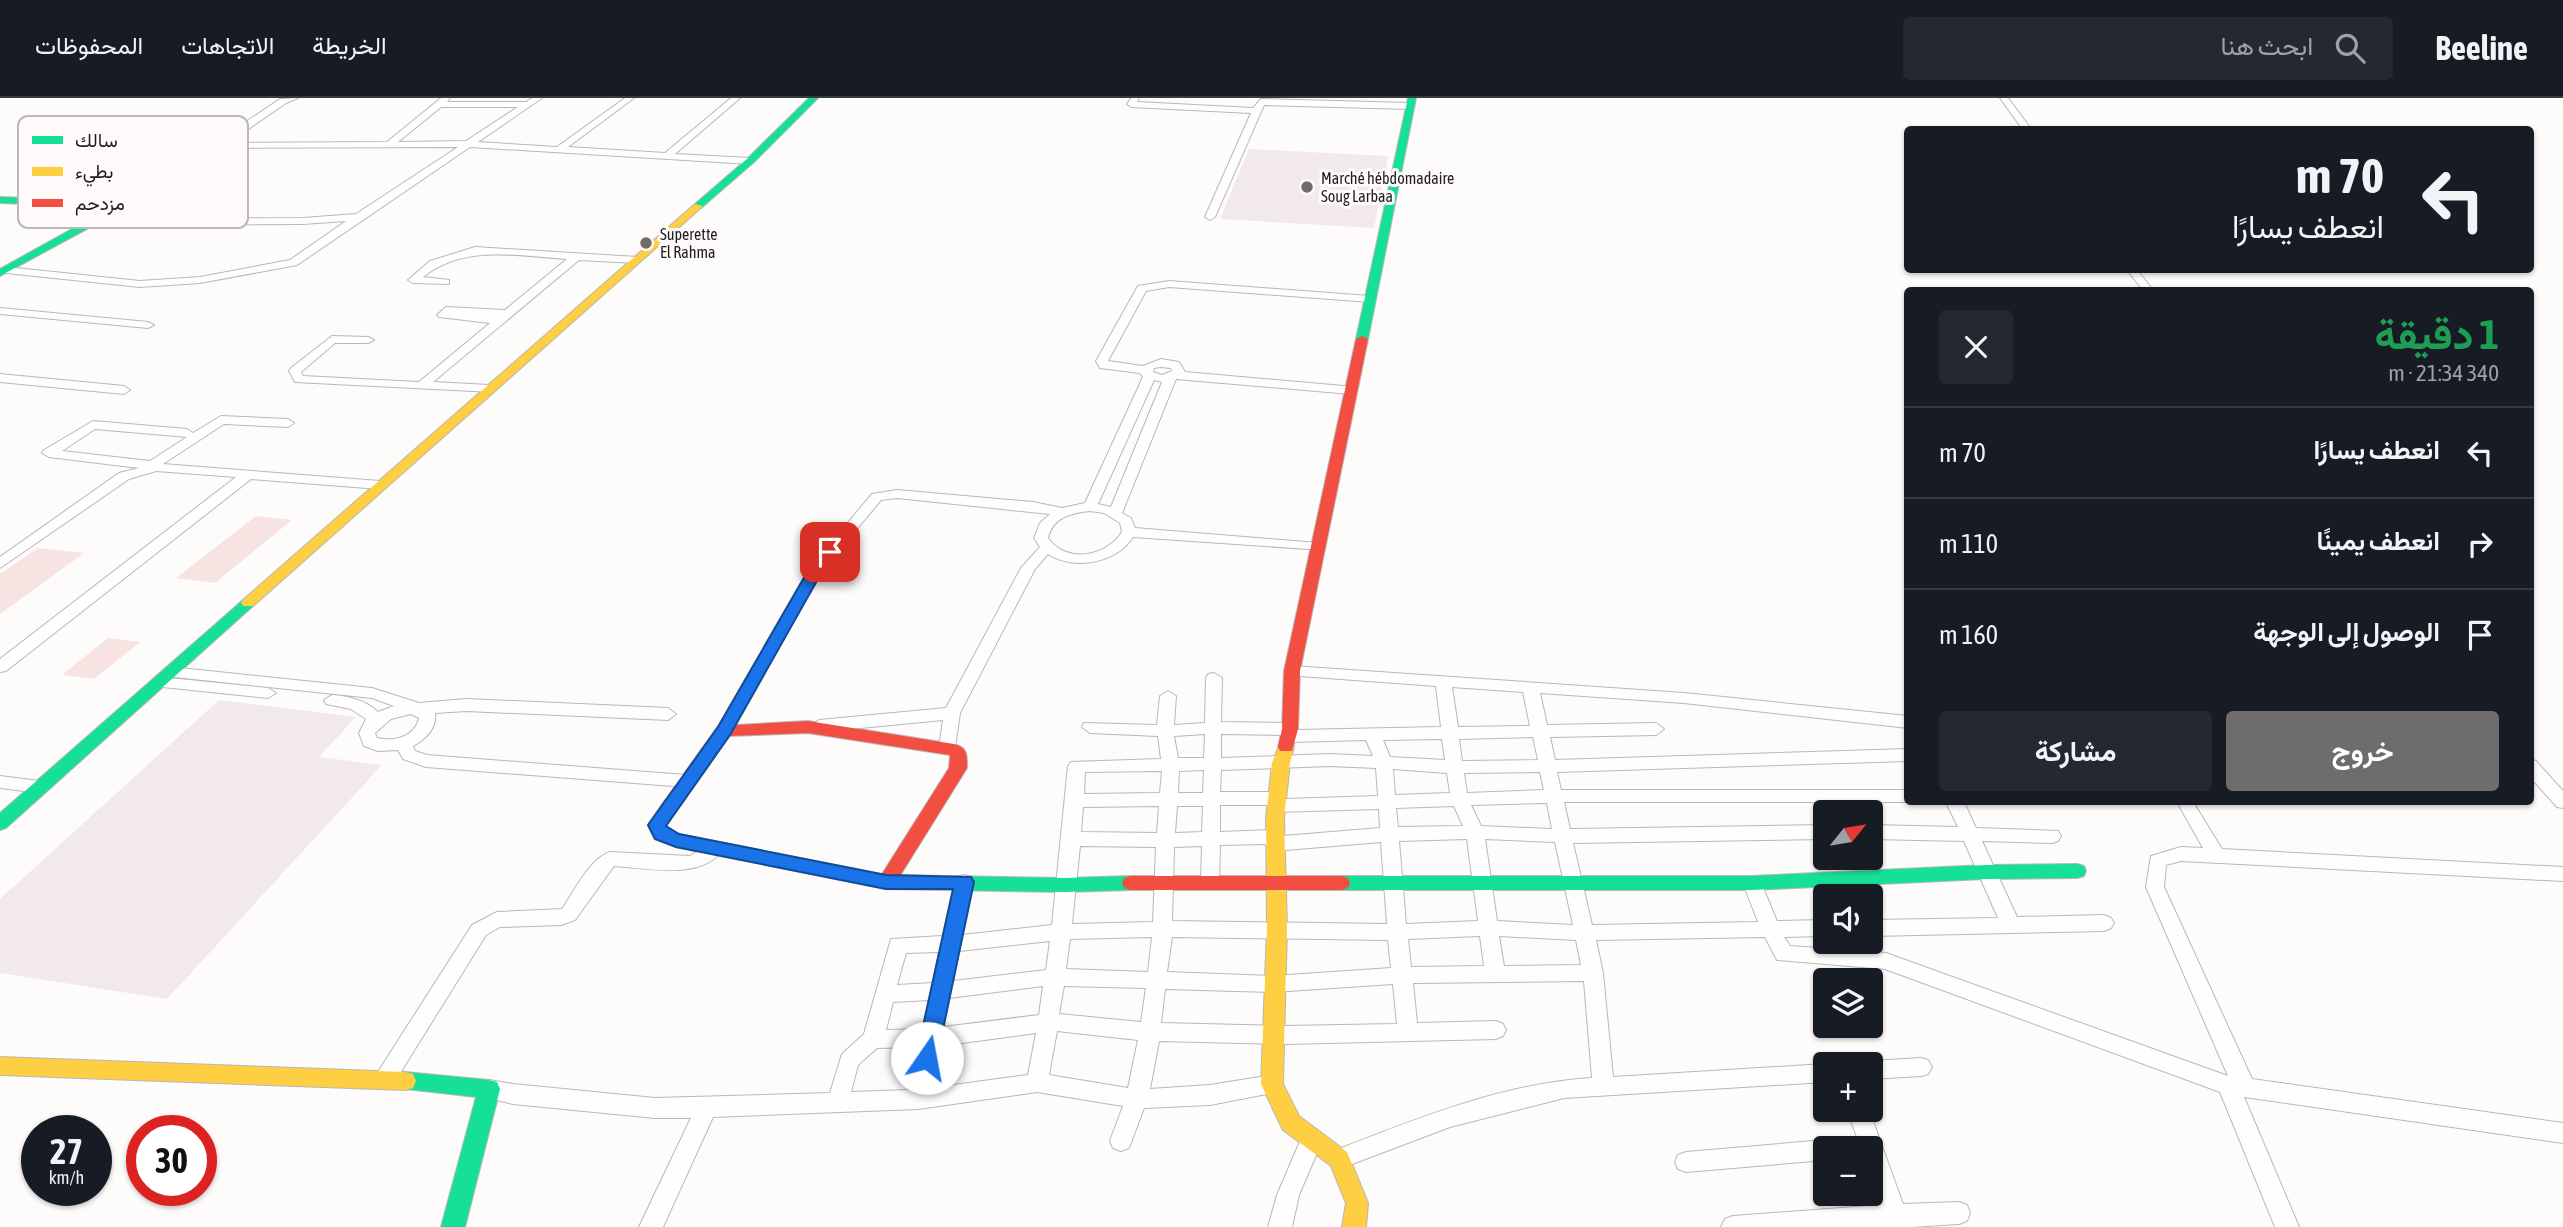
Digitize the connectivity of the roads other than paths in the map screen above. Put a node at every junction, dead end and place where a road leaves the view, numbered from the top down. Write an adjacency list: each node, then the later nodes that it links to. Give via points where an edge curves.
1 (294, 98): 12 (street, via 283,100)
2 (630, 98): 17 (street)
3 (736, 98): 18 (street)
4 (811, 98): 19 (street)
5 (1135, 98): 11 (street, via 1131,104)
6 (2004, 98): 13 (street)
7 (1262, 100): 10 (street); 11 (street)
8 (442, 101): 9 (street); 15 (street)
9 (534, 101): 14 (street)
10 (1411, 102): 32 (street)
11 (1255, 111): 23 (street)
12 (248, 126)
13 (2025, 126)
14 (469, 144): 15 (street); 17 (street); 22 (street)
15 (389, 145): 16 (street)
16 (248, 146)
17 (560, 149): 18 (street)
18 (667, 156): 19 (street)
19 (750, 160): 27 (street)
20 (0, 200): 21 (street)
21 (18, 201)
22 (358, 217): 24 (street); 28 (street, via 293,263 200,280 141,284)
23 (1210, 217)
24 (248, 220)
25 (77, 228): 28 (street)
26 (577, 256): 27 (street); 30 (street, via 475,250 434,263 413,280); 40 (street)
27 (637, 260): 41 (street)
28 (3, 272)
29 (2134, 273): 31 (street)
30 (445, 282)
31 (2146, 287)
32 (1370, 299): 36 (street, via 1169,284 1142,288 1102,361 1110,367); 39 (street)
33 (0, 311): 34 (street)
34 (148, 324)
35 (368, 340): 40 (street, via 332,339 295,371 299,379)
36 (1148, 373): 37 (street, via 1161,363); 48 (street)
37 (1175, 374): 39 (street); 50 (street)
38 (0, 378): 42 (street)
39 (1352, 385): 52 (street)
40 (421, 386): 41 (street)
41 (489, 389): 47 (street)
42 (124, 390)
43 (288, 423): 45 (street, via 221,420)
44 (187, 433): 45 (street, via 93,425 49,453)
45 (148, 468): 46 (street); 55 (street, via 124,476)
46 (246, 476): 47 (street); 57 (street)
47 (380, 485): 59 (street)
48 (1090, 507): 49 (street); 50 (street)
49 (1062, 512): 53 (street, via 1042,532); 73 (street, via 897,494 877,497 816,569)
50 (1115, 513): 51 (street, via 1126,521)
51 (1129, 532): 52 (street); 53 (street, via 1117,548 1100,556 1070,558)
52 (1318, 547): 58 (street)
53 (1048, 548): 65 (street, via 1028,568)
54 (0, 551): 55 (street)
55 (16, 552): 56 (street)
56 (0, 564)
57 (0, 667)
58 (1292, 671): 61 (street); 76 (street)
59 (165, 677): 64 (street, via 372,693); 67 (street, via 351,702 368,710); 91 (street)
60 (1214, 678): 71 (street)
61 (1443, 681): 62 (street); 77 (street)
62 (1530, 686): 68 (street); 75 (street)
63 (1168, 696): 74 (street)
64 (415, 708): 66 (street, via 466,705); 67 (street, via 393,711); 79 (street, via 428,716 428,721 420,733)
65 (952, 713): 69 (street); 80 (street)
66 (668, 714)
67 (376, 721): 79 (street, via 367,733 370,743)
68 (1904, 722)
69 (808, 727): 73 (street); 80 (street)
70 (1090, 727): 74 (street)
71 (1214, 728): 74 (street); 76 (street); 83 (street)
72 (1656, 729): 75 (street)
73 (724, 730): 89 (street)
74 (1166, 732): 85 (street)
75 (1539, 732): 77 (street); 87 (street)
76 (1289, 733): 78 (street); 84 (street)
77 (1449, 733): 78 (street); 86 (street)
78 (1372, 734): 82 (street)
79 (403, 743): 89 (street, via 409,755 426,761)
80 (947, 748): 122 (street, via 959,753 958,768)
81 (1904, 755): 87 (street)
82 (1384, 762): 84 (street, via 1310,759); 86 (street); 100 (street)
83 (1213, 763): 84 (street); 85 (street); 96 (street)
84 (1281, 763): 98 (street)
85 (1171, 766): 94 (street); 97 (street, via 1077,766)
86 (1454, 767): 87 (street); 95 (street)
87 (1547, 767): 92 (street)
88 (2534, 769): 99 (street)
89 (686, 781): 115 (street, via 657,825 658,831)
90 (0, 782): 91 (street)
91 (40, 787): 103 (street)
92 (1554, 796): 93 (street); 95 (street); 109 (street)
93 (1904, 796)
94 (1167, 799): 96 (street); 97 (street); 113 (street)
95 (1459, 799): 100 (street); 104 (street)
96 (1213, 800): 98 (street); 112 (street)
97 (1075, 801): 111 (street)
98 (1277, 802): 100 (street); 114 (street)
99 (2563, 802)
100 (1386, 803): 108 (street)
101 (1956, 805): 107 (street)
102 (2186, 805): 116 (street)
103 (0, 823)
104 (1475, 832): 108 (street); 109 (street); 126 (street)
105 (1813, 832): 109 (street)
106 (1883, 832): 107 (street)
107 (1968, 833): 110 (street); 118 (street)
108 (1390, 834): 114 (street); 121 (street)
109 (1562, 836): 127 (street)
110 (2052, 836)
111 (1071, 839): 113 (street); 128 (street)
112 (1211, 839): 113 (street); 114 (street); 120 (street)
113 (1167, 840): 124 (street)
114 (1274, 840): 129 (street)
115 (714, 848): 122 (street); 161 (street, via 691,863 610,859 568,915 487,924)
116 (2217, 856): 119 (street); 164 (street, via 2181,854 2157,861 2155,887)
117 (2077, 871): 118 (street)
118 (1986, 872): 125 (street); 131 (street)
119 (2563, 874)
120 (1210, 881): 124 (street); 129 (street)
121 (1395, 881): 126 (street); 129 (street); 139 (street)
122 (886, 882): 123 (street)
123 (964, 882): 128 (street); 141 (street)
124 (1162, 883): 128 (street); 135 (street)
125 (1752, 883): 127 (street); 137 (street)
126 (1483, 884): 127 (street); 133 (street)
127 (1572, 885): 140 (street)
128 (1065, 886): 138 (street)
129 (1274, 886): 132 (street)
130 (2104, 923): 131 (street)
131 (2011, 925): 134 (street)
132 (1277, 928): 135 (street); 139 (street); 147 (street)
133 (1488, 928): 139 (street); 140 (street); 144 (street)
134 (1883, 928)
135 (1163, 929): 138 (street); 146 (street)
136 (1813, 929): 137 (street)
137 (1771, 930): 140 (street); 164 (street, via 1784,954 1886,961)
138 (1060, 932): 141 (street); 145 (street)
139 (1397, 932): 143 (street)
140 (1583, 933): 142 (street)
141 (951, 944): 148 (street); 149 (street, via 898,945)
142 (1594, 973): 144 (street); 165 (street)
143 (1403, 975): 144 (street); 147 (street); 151 (street)
144 (1495, 975)
145 (1053, 977): 146 (street); 148 (street); 150 (street)
146 (1155, 979): 147 (street); 153 (street)
147 (1273, 984): 154 (street)
148 (941, 991): 149 (street); 155 (street)
149 (887, 994): 156 (street)
150 (1049, 1023): 153 (street); 155 (street); 162 (street)
151 (1408, 1030): 152 (street); 154 (street)
152 (1496, 1030)
153 (1150, 1031): 154 (street); 168 (street)
154 (1274, 1035): 163 (street)
155 (931, 1038): 156 (street); 167 (street)
156 (873, 1039): 169 (street, via 849,1060)
157 (0, 1066): 161 (street)
158 (1921, 1067): 159 (street)
159 (1883, 1069)
160 (1813, 1074): 165 (street)
161 (385, 1079): 166 (street)
162 (1037, 1083): 167 (street); 168 (street)
163 (1272, 1084): 168 (street, via 1210,1095); 172 (street, via 1291,1123)
164 (2236, 1085): 171 (street); 185 (street)
165 (1603, 1087): 175 (street, via 1564,1089 1450,1117)
166 (489, 1089): 170 (street, via 655,1108); 180 (street)
167 (918, 1099): 169 (street)
168 (1138, 1099): 173 (street)
169 (838, 1103): 170 (street)
170 (706, 1108): 181 (street)
171 (2563, 1133)
172 (1312, 1139): 175 (street); 182 (street)
173 (1121, 1141)
174 (1813, 1151): 176 (street)
175 (1339, 1159): 183 (street, via 1357,1203)
176 (1686, 1161)
177 (1883, 1191): 179 (street)
178 (1959, 1213): 179 (street)
179 (1898, 1221): 184 (street)
180 (453, 1227)
181 (651, 1227)
182 (1280, 1227)
183 (1354, 1227)
184 (1733, 1227)
185 (2287, 1227)

